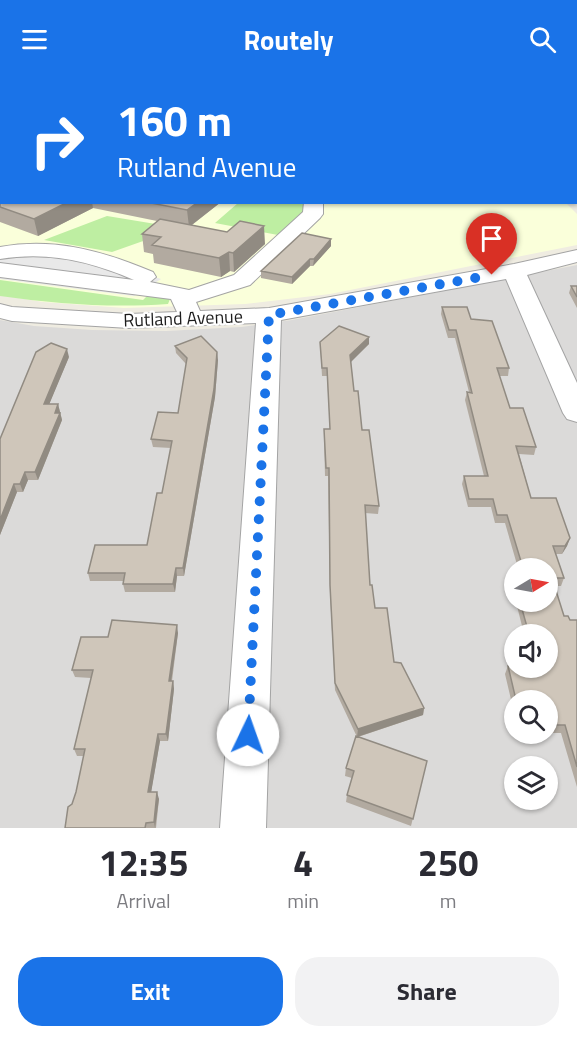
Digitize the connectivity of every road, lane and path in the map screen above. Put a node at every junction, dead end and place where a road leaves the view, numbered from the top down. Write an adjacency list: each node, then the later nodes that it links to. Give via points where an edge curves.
1 (314, 204): 6 (street, via 313,214 242,280)
2 (0, 253): 6 (street, via 31,248 115,263)
3 (577, 256): 5 (street, Rutland Avenue)
4 (0, 270): 6 (street)
5 (514, 271): 8 (street, Rutland Avenue); 10 (street)
6 (185, 304): 7 (street, Rutland Avenue, via 129,321); 8 (street, Rutland Avenue)
7 (6, 312): 9 (street)
8 (269, 315): 11 (street)
9 (0, 336)
10 (577, 413)
11 (243, 828)

